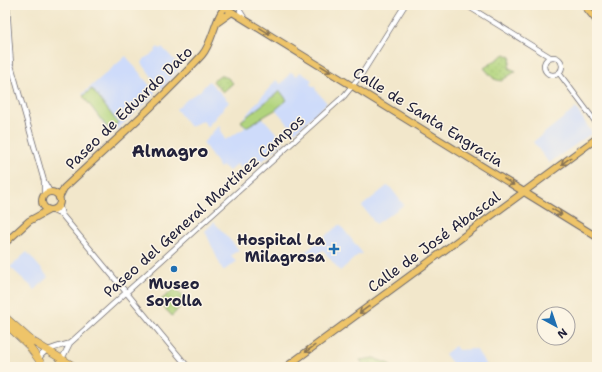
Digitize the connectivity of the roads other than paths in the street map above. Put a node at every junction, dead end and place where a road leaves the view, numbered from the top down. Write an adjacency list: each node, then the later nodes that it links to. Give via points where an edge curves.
1 (7, 5): 17 (street, via 11,65)
2 (235, 5): 7 (street)
3 (240, 5): 8 (street); 9 (street, via 240,11)
4 (405, 5): 14 (street, Paseo del General Martínez Campos)
5 (466, 5): 12 (street)
6 (584, 5): 10 (main road)
7 (225, 6): 8 (main road, Calle de Santa Engracia); 11 (main road, Paseo de Eduardo Dato)
8 (232, 12): 9 (main road, Calle de Santa Engracia); 11 (main road)
9 (245, 19): 14 (main road, Calle de Santa Engracia, one-way to 14)
10 (597, 21)
11 (218, 22): 18 (main road, Paseo de Eduardo Dato, via 206,50 172,87)
12 (550, 57): 13 (street, via 556,57 561,61); 13 (street, via 545,62 546,70 554,74)
13 (559, 73): 15 (street)
14 (354, 86): 19 (main road, Calle de Santa Engracia, one-way to 19); 29 (street, Paseo del General Martínez Campos)
15 (597, 124)
16 (597, 138): 19 (main road, Calle de José Abascal, one-way to 19)
17 (44, 181): 20 (street); 21 (street)
18 (64, 188): 20 (main road, Paseo de Eduardo Dato); 22 (main road, Paseo de Eduardo Dato)
19 (524, 192): 27 (main road, Calle de Santa Engracia, one-way to 27); 39 (main road, Calle de José Abascal, one-way to 39)
20 (52, 193): 21 (main road); 22 (main road)
21 (44, 196): 23 (main road)
22 (59, 201): 24 (main road); 25 (street)
23 (42, 203): 24 (main road); 26 (main road)
24 (50, 210): 25 (street); 26 (main road)
25 (62, 215): 29 (street)
26 (27, 223): 28 (main road)
27 (597, 237)
28 (5, 243)
29 (126, 293): 32 (street, Paseo del General Martínez Campos); 38 (street)
30 (5, 317): 33 (highway, via 32,341)
31 (5, 323): 35 (highway, via 28,345)
32 (70, 343): 33 (street); 34 (street)
33 (49, 350): 34 (highway); 35 (street, via 40,355)
34 (62, 360): 36 (street); 37 (highway)
35 (41, 365)
36 (58, 367)
37 (75, 367)
38 (188, 367)
39 (286, 367)

